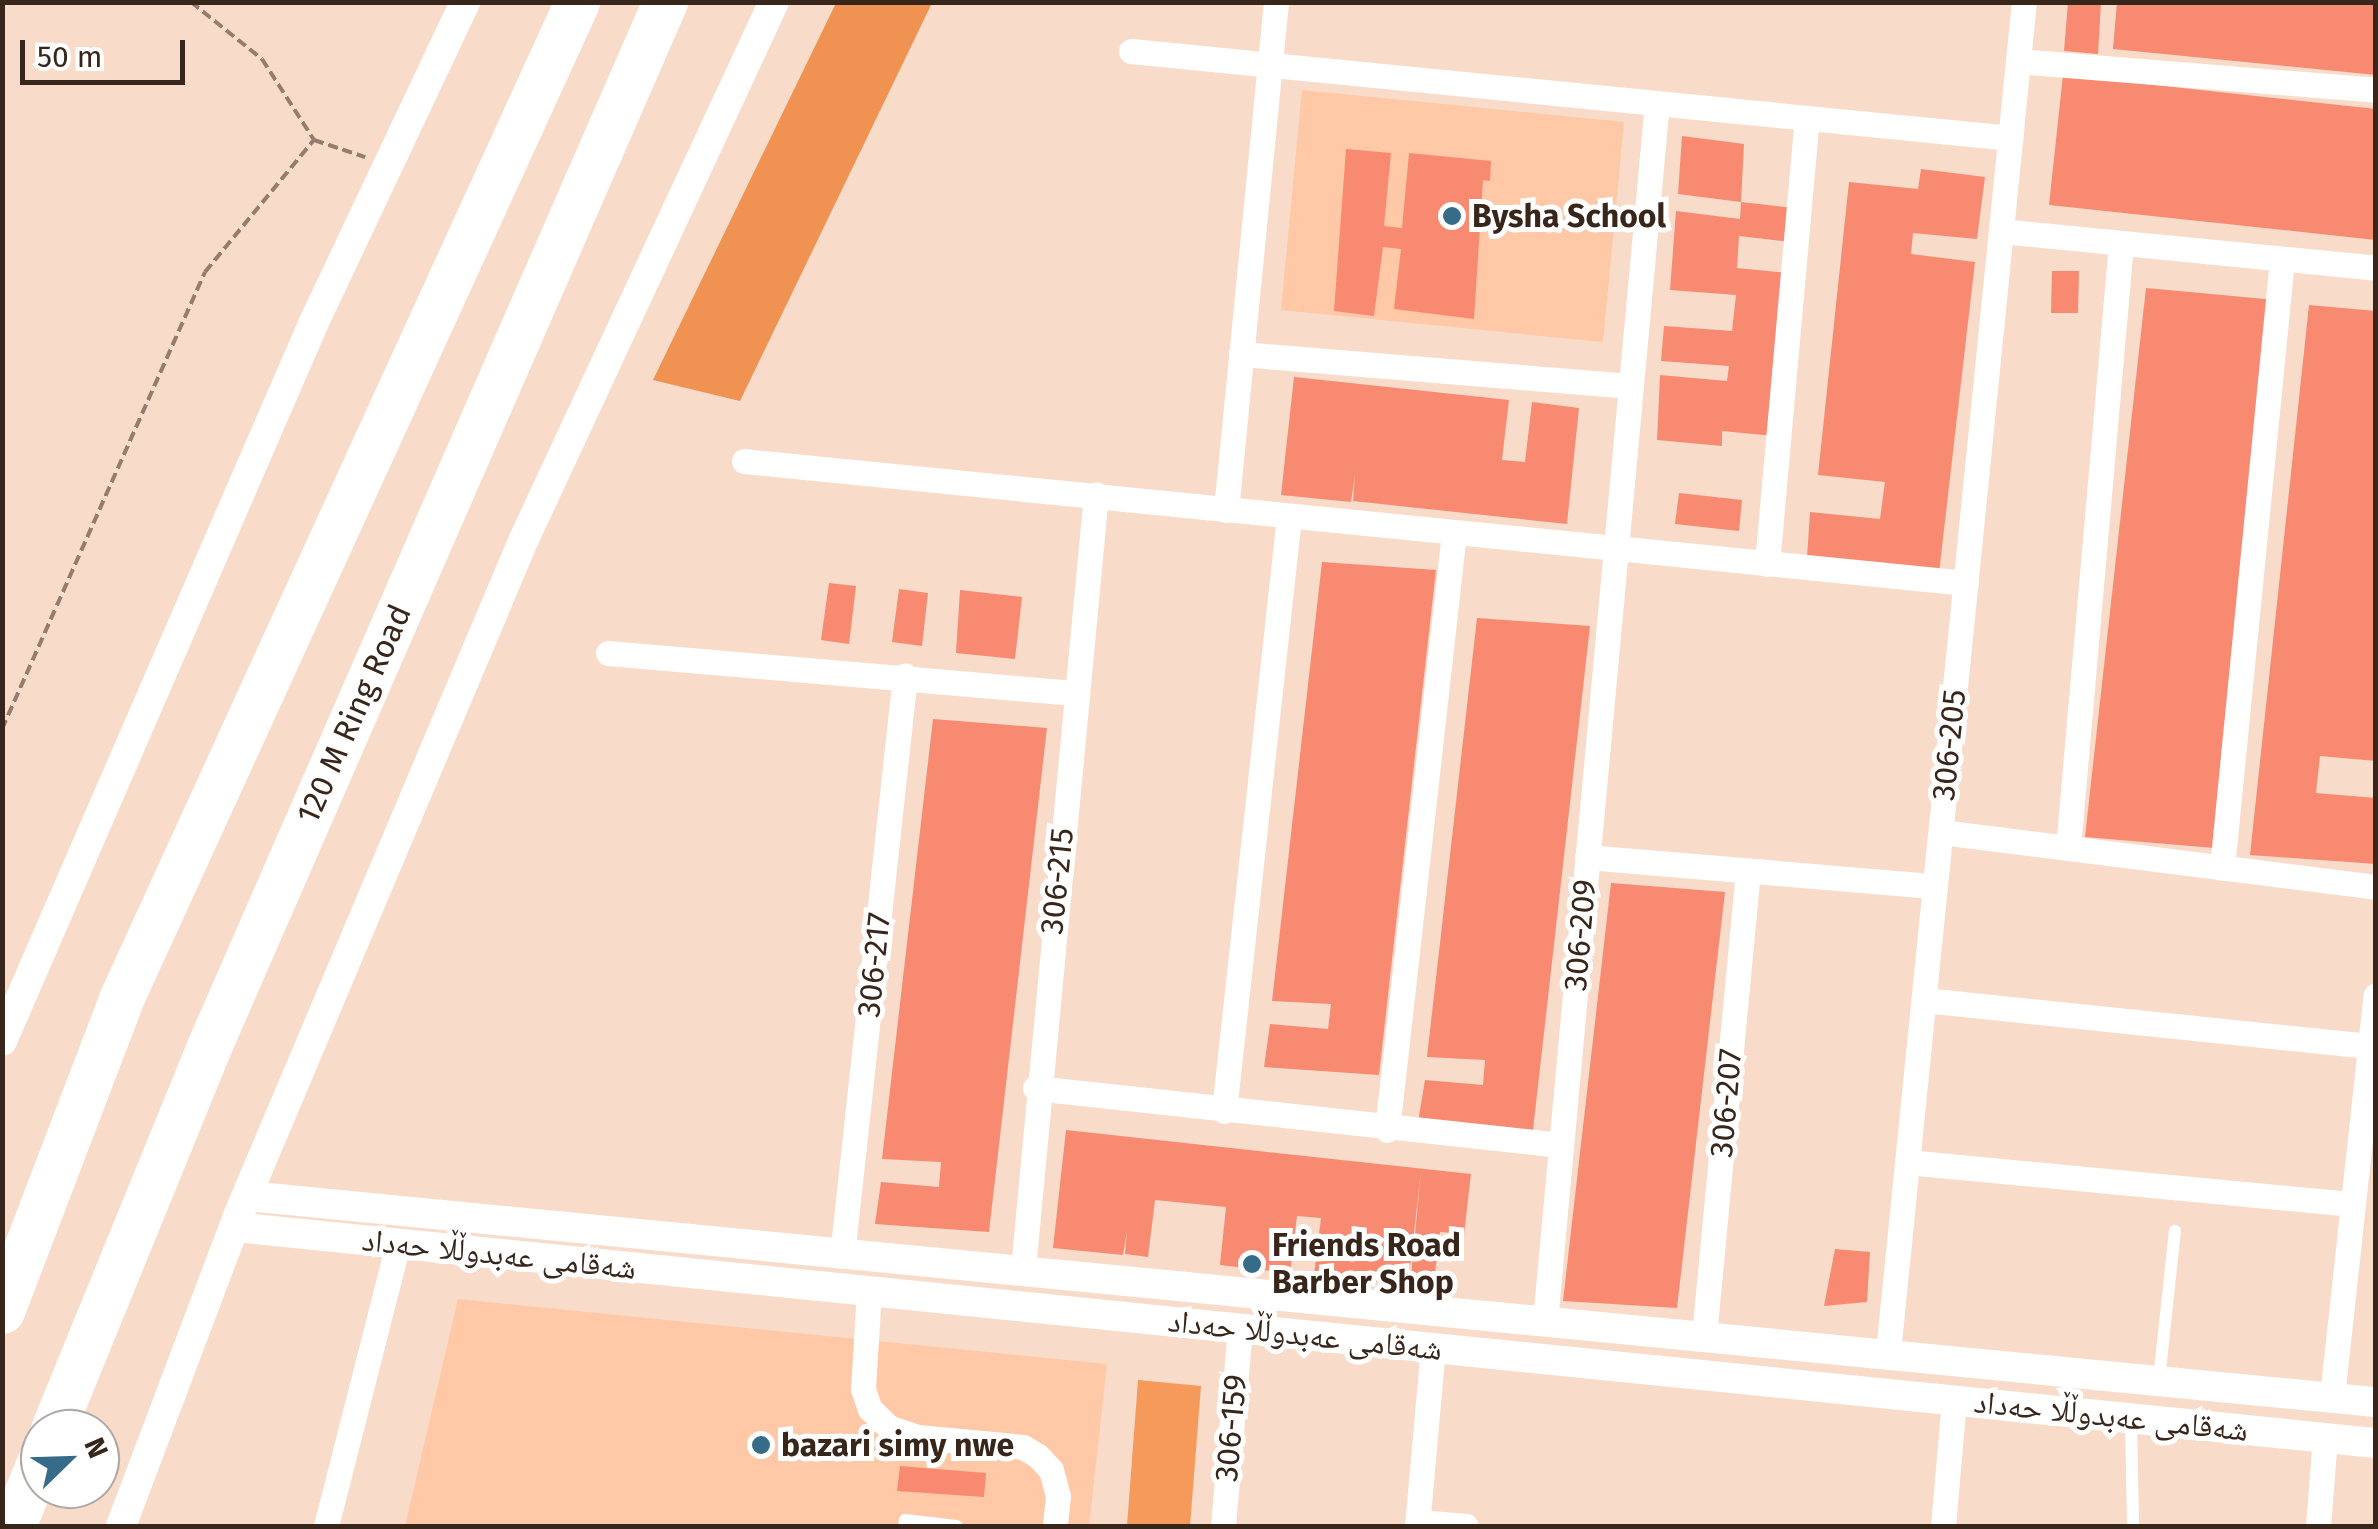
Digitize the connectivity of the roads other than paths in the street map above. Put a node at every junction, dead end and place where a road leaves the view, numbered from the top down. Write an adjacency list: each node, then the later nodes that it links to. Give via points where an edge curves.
1 (465, 2): 40 (street)
2 (577, 2): 56 (highway, via 121,999)
3 (664, 2): 68 (highway, 120 M Ring Road, via 210,1042)
4 (774, 2): 47 (street, via 524,539)
5 (1276, 2): 9 (street)
6 (2024, 2): 8 (street, 306-205)
7 (1131, 51): 9 (street)
8 (2018, 61): 10 (street); 13 (street, 306-205)
9 (1270, 65): 11 (street); 18 (street)
10 (2376, 90)
11 (1656, 103): 12 (street); 19 (street, 306-209)
12 (1806, 118): 13 (street); 26 (street)
13 (2011, 138): 14 (street, 306-205)
14 (2001, 231): 15 (street); 27 (street, 306-205)
15 (2120, 243): 16 (street); 32 (street)
16 (2282, 259): 17 (street); 34 (street)
17 (2376, 268)
18 (1242, 354): 19 (street); 22 (street)
19 (1631, 386): 25 (street, 306-209)
20 (744, 461): 21 (street)
21 (1096, 494): 22 (street); 30 (street, 306-215)
22 (1226, 510): 23 (street)
23 (1289, 516): 24 (street); 43 (street)
24 (1454, 533): 25 (street); 44 (street)
25 (1616, 549): 26 (street); 33 (street, 306-209)
26 (1767, 564): 27 (street)
27 (1966, 583): 31 (street, 306-205)
28 (608, 653): 29 (street)
29 (905, 674): 30 (street); 52 (street, 306-217)
30 (1077, 693): 42 (street, 306-215)
31 (1940, 832): 32 (street); 36 (street, 306-205)
32 (2068, 848): 34 (street)
33 (1587, 857): 35 (street); 45 (street, 306-209)
34 (2222, 868): 37 (street)
35 (1748, 870): 36 (street); 60 (street, 306-207)
36 (1935, 886): 39 (street, 306-205)
37 (2376, 887)
38 (2376, 995): 41 (street)
39 (1924, 1000): 41 (street); 46 (street, 306-205)
40 (2, 1041)
41 (2370, 1046): 48 (street)
42 (1035, 1088): 43 (street); 53 (street, 306-215)
43 (1224, 1111): 44 (street)
44 (1387, 1130): 45 (street)
45 (1561, 1145): 58 (street, 306-209)
46 (1907, 1162): 48 (street); 62 (street, 306-205)
47 (247, 1196): 49 (street); 52 (street, شەقامی عەبدوڵڵا حەداد)
48 (2353, 1204): 65 (street)
49 (234, 1227): 51 (street, شەقامی عەبدوڵڵا حەداد); 74 (street)
50 (2175, 1231): 64 (lane)
51 (398, 1244): 55 (street, شەقامی عەبدوڵڵا حەداد); 75 (street)
52 (842, 1256): 53 (street, شەقامی عەبدوڵڵا حەداد)
53 (1023, 1270): 54 (street, شەقامی عەبدوڵڵا حەداد)
54 (1151, 1284): 57 (street); 58 (street, شەقامی عەبدوڵڵا حەداد)
55 (870, 1291): 57 (street, شەقامی عەبدوڵڵا حەداد); 78 (street, via 862,1389 870,1409 890,1428 918,1437 1023,1447 1038,1456 1054,1483)
56 (2, 1311)
57 (1146, 1320): 59 (street, شەقامی عەبدوڵڵا حەداد)
58 (1545, 1321): 60 (street, شەقامی عەبدوڵڵا حەداد)
59 (1240, 1330): 61 (street, شەقامی عەبدوڵڵا حەداد); 79 (street, 306-159)
60 (1704, 1336): 62 (street, شەقامی عەبدوڵڵا حەداد)
61 (1433, 1348): 66 (street, شەقامی عەبدوڵڵا حەداد); 73 (street)
62 (1888, 1352): 63 (street, شەقامی عەبدوڵڵا حەداد)
63 (2074, 1372): 64 (street, شەقامی عەبدوڵڵا حەداد); 69 (street)
64 (2159, 1380): 65 (street, شەقامی عەبدوڵڵا حەداد)
65 (2332, 1397): 67 (street, شەقامی عەبدوڵڵا حەداد)
66 (1954, 1400): 69 (street, شەقامی عەبدوڵڵا حەداد); 81 (street)
67 (2376, 1402)
68 (61, 1409)
69 (2072, 1412): 70 (street, شەقامی عەبدوڵڵا حەداد)
70 (2131, 1418): 71 (street, شەقامی عەبدوڵڵا حەداد); 82 (lane)
71 (2325, 1438): 72 (street, شەقامی عەبدوڵڵا حەداد); 83 (street)
72 (2376, 1443)
73 (1417, 1524): 80 (street)
74 (120, 1526)
75 (326, 1526)
76 (904, 1526): 77 (lane, via 904,1520)
77 (957, 1526)
78 (1055, 1526)
79 (1223, 1526)
80 (1466, 1526)
81 (1943, 1526)
82 (2134, 1526)
83 (2318, 1526)

